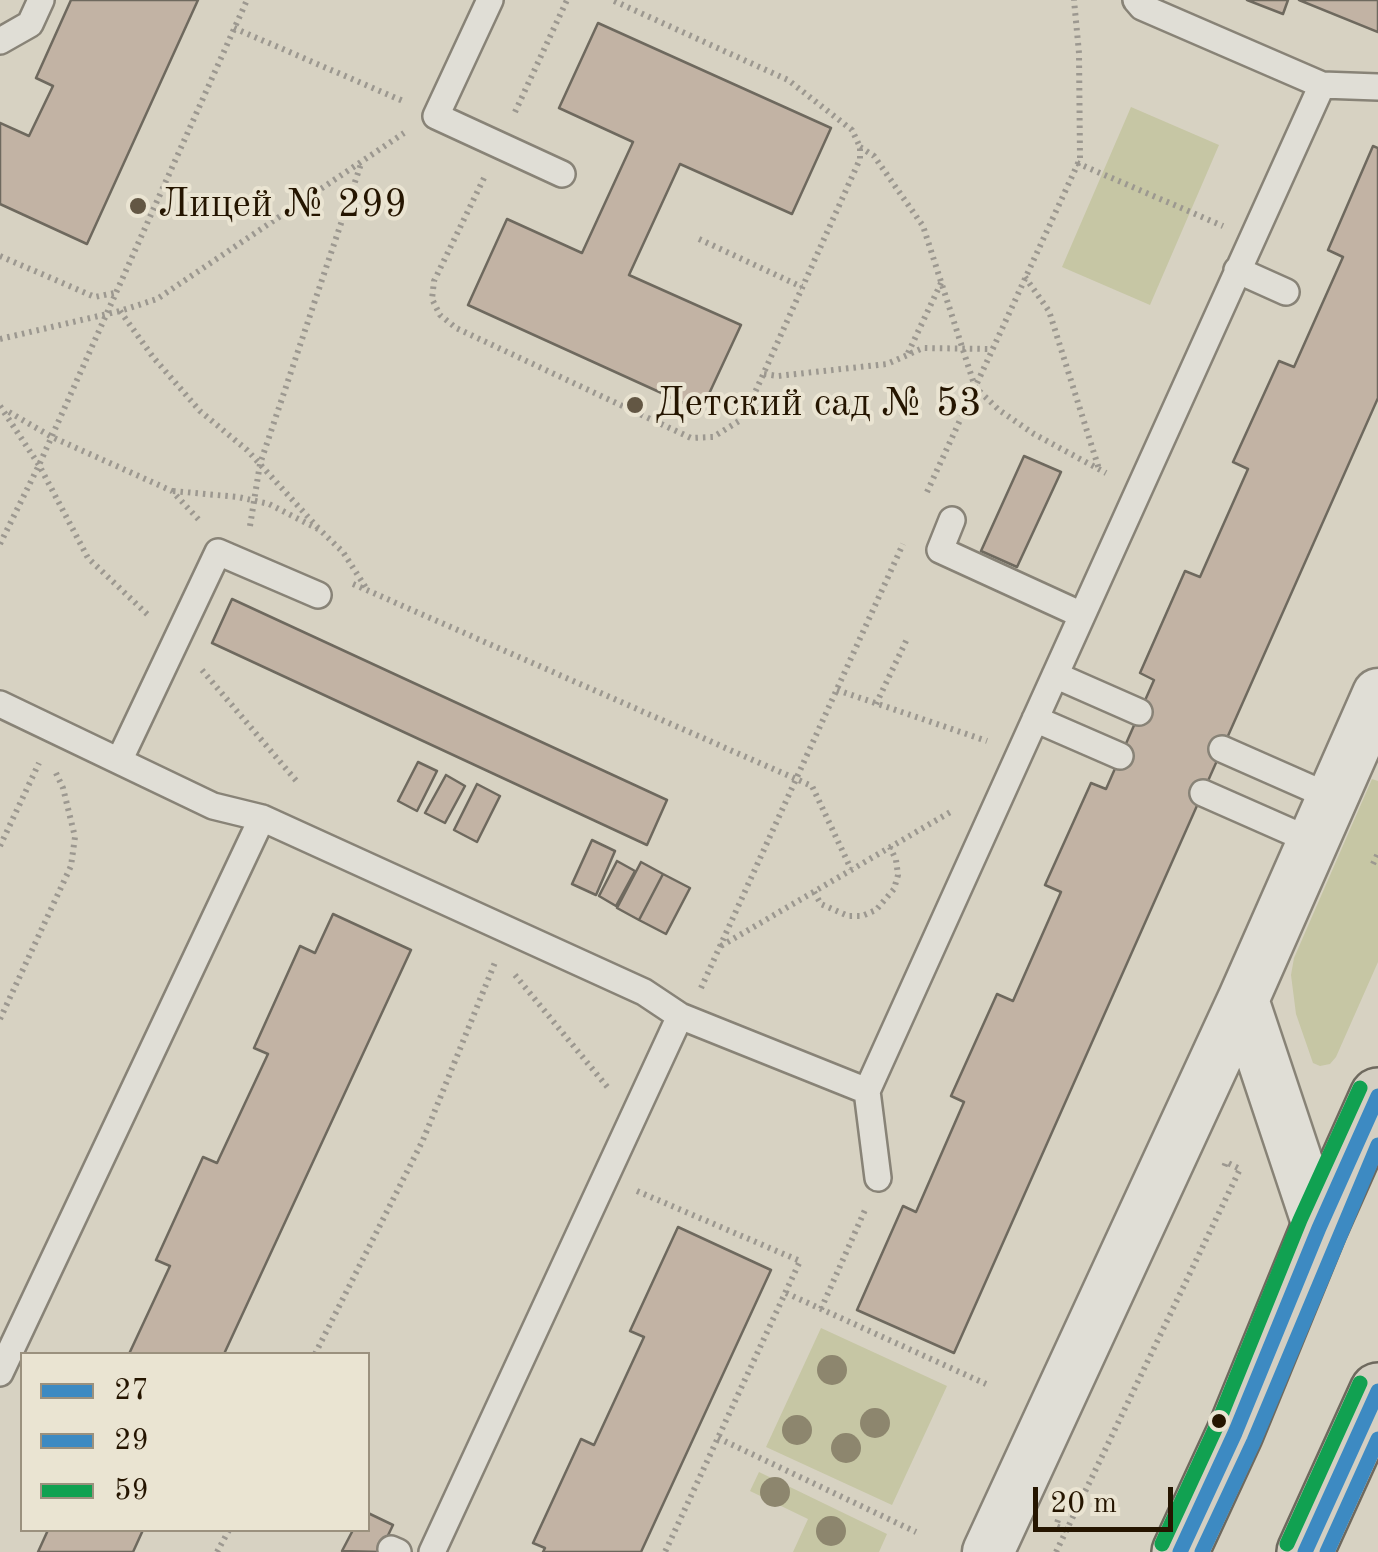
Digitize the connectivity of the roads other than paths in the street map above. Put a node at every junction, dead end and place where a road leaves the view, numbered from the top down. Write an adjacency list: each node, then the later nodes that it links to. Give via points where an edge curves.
1 (41, 0): 4 (lane, via 30,24)
2 (490, 0): 7 (lane, via 436,116)
3 (1136, 0): 5 (lane)
4 (0, 41)
5 (1322, 85): 6 (lane); 8 (lane)
6 (1378, 87)
7 (562, 174)
8 (1237, 270): 9 (lane); 12 (lane)
9 (1286, 292)
10 (952, 520): 12 (lane, via 940,550)
11 (318, 596): 20 (lane, via 218,552)
12 (1082, 615): 13 (lane)
13 (1055, 675): 16 (lane); 17 (lane)
14 (1378, 694): 23 (street)
15 (0, 704): 20 (lane, via 50,740)
16 (1140, 712)
17 (1035, 719): 19 (lane); 26 (lane)
18 (1222, 749): 23 (lane)
19 (1120, 756)
20 (118, 761): 22 (lane, via 213,806)
21 (1203, 793): 23 (lane)
22 (262, 818): 25 (lane, via 504,939 644,992); 30 (lane)
23 (1323, 820): 24 (street)
24 (1244, 1000): 29 (street); 33 (street)
25 (680, 1016): 26 (lane); 32 (lane)
26 (868, 1090): 28 (lane)
27 (1378, 1096): 29 (main road)
28 (878, 1178)
29 (1319, 1228): 34 (main road)
30 (0, 1373)
31 (1378, 1391): 35 (main road)
32 (432, 1552)
33 (988, 1552)
34 (1180, 1552)
35 (1305, 1552)

